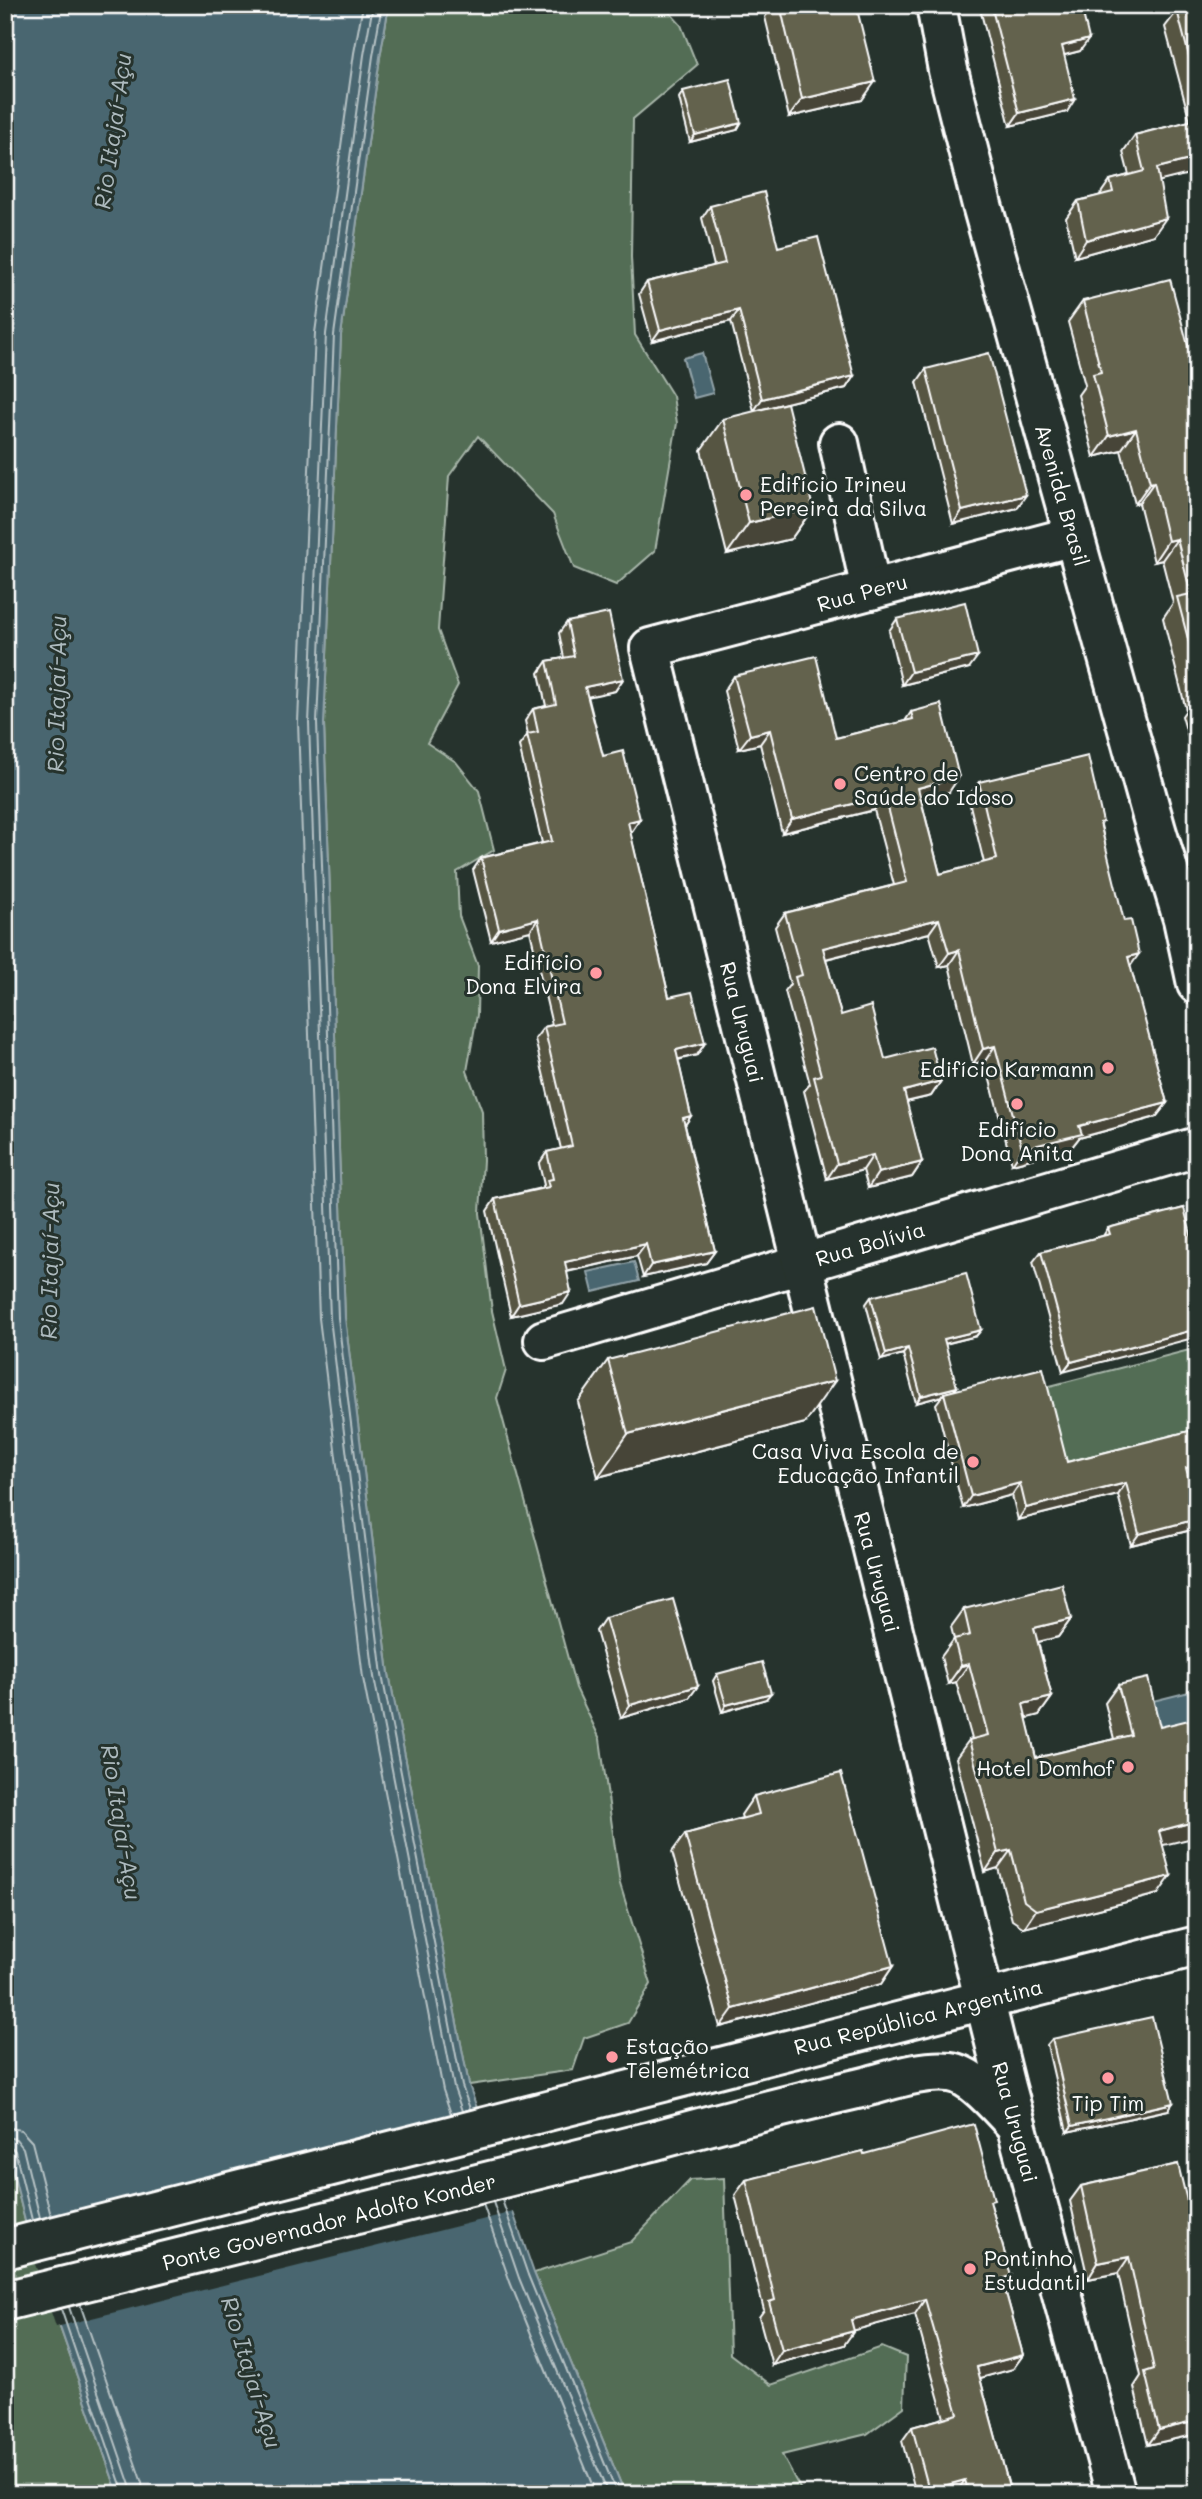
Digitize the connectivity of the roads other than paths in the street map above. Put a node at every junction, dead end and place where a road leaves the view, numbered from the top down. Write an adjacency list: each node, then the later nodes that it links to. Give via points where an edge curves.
1 (936, 5): 3 (main road, Avenida Brasil, via 967,149)
2 (838, 443): 4 (main road)
3 (1074, 536): 4 (main road, Rua Peru); 6 (main road, Avenida Brasil)
4 (871, 590): 5 (main road, Rua Peru)
5 (650, 648): 10 (main road, Rua Uruguai)
6 (1156, 830): 7 (main road); 8 (main road, Avenida Brasil)
7 (1197, 901)
8 (1197, 984)
9 (1197, 1147): 10 (main road, Rua Bolívia)
10 (803, 1263): 11 (main road, Rua Bolívia); 13 (main road, Rua Uruguai)
11 (544, 1340)
12 (1197, 1946): 13 (main road, Rua República Argentina)
13 (985, 1999): 14 (main road, Rua Uruguai); 15 (main road, Rua República Argentina)
14 (1018, 2127): 16 (main road, Ponte Governador Adolfo Konder, via 967,2078 951,2072 905,2077); 17 (main road, Rua Uruguai)
15 (5, 2249)
16 (5, 2301)
17 (1116, 2494)

